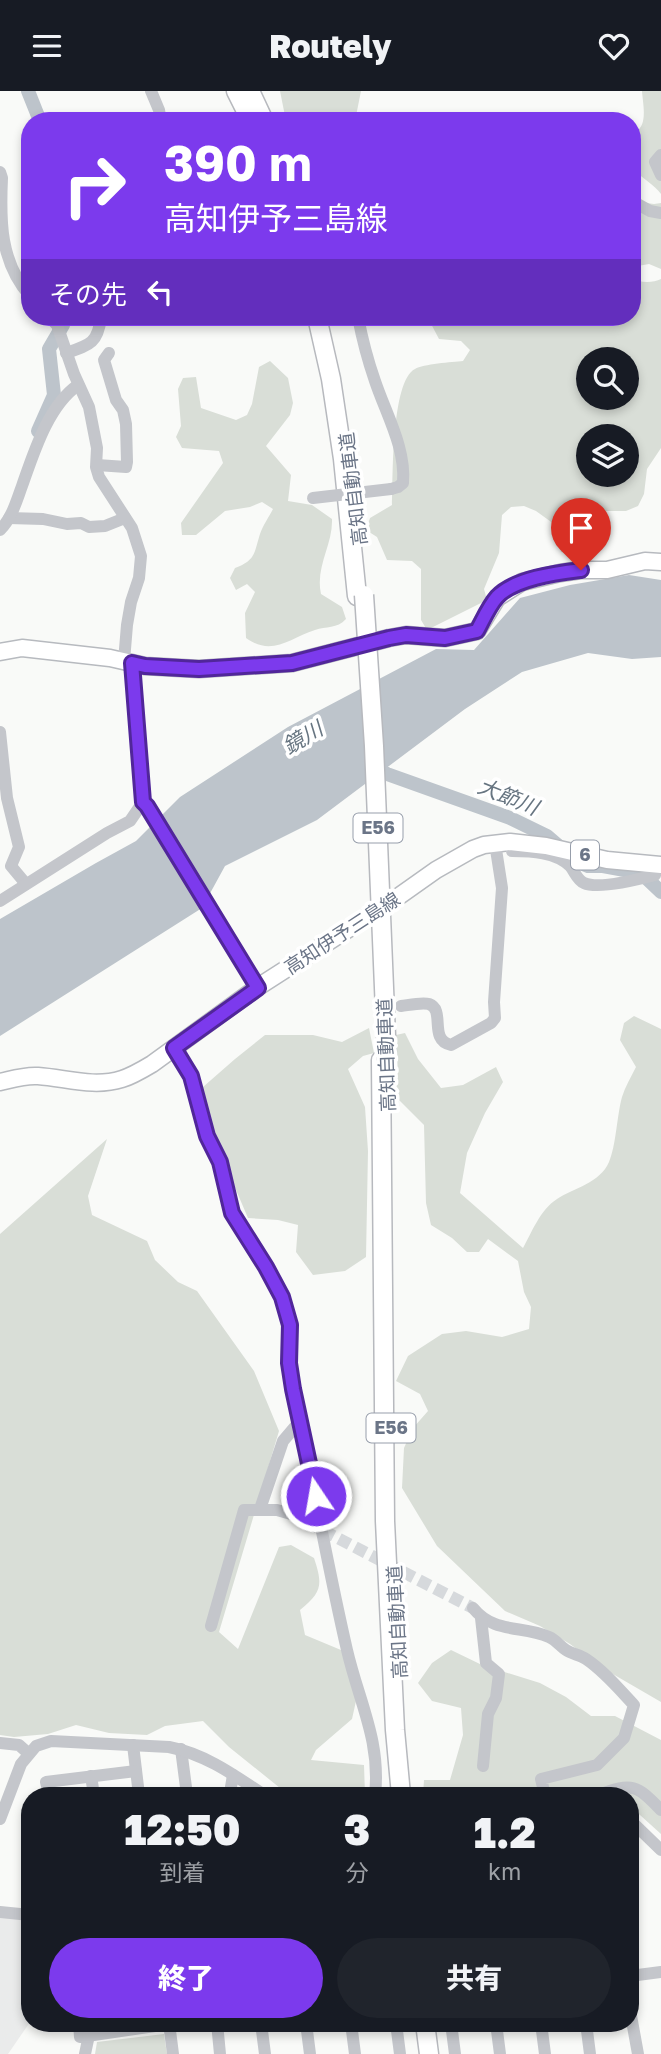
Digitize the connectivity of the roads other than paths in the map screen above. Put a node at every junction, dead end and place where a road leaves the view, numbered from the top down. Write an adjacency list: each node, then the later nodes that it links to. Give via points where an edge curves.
1 (151, 91): 4 (street)
2 (236, 91): 5 (highway)
3 (250, 91): 6 (highway)
4 (159, 112)
5 (246, 112)
6 (260, 112)
7 (661, 155): 9 (street, via 655,162)
8 (0, 172): 12 (street, via 1,235 9,266)
9 (661, 175)
10 (641, 206): 11 (street)
11 (661, 213)
12 (21, 286)
13 (55, 326): 18 (street)
14 (100, 326): 18 (street, via 87,346)
15 (319, 326): 27 (highway, 高知自動車道 / E56, via 331,379)
16 (329, 326): 27 (highway, 高知自動車道 / E56, via 351,458)
17 (360, 326): 22 (street, bridge, via 393,428 403,483 391,489)
18 (65, 349): 20 (street)
19 (109, 353): 21 (street, via 104,360 116,400 124,410 127,462 126,467)
20 (78, 385): 21 (street, via 89,407); 23 (street, via 57,405)
21 (97, 465): 24 (street, via 99,477)
22 (313, 498)
23 (9, 518): 24 (street, via 89,527); 25 (street)
24 (125, 518): 29 (street, via 141,556 127,625)
25 (0, 530)
26 (661, 562): 29 (main road, via 522,582 496,597 477,631 445,638 406,635 292,663 199,669)
27 (360, 595): 39 (highway, 高知自動車道 / E56, bridge, via 376,785)
28 (0, 652): 29 (main road, via 22,648)
29 (128, 662): 31 (street)
30 (0, 732): 34 (street, via 7,798 19,847 11,866)
31 (145, 804): 34 (street, via 130,821); 36 (street)
32 (502, 842): 33 (main road, 高知伊予三島線 / 6, via 528,843); 33 (street, via 512,851 563,861 582,883 590,885); 36 (main road, 高知伊予三島線 / 6, via 458,856); 37 (street, via 495,1018 450,1045 440,1039 432,1006)
33 (654, 873)
34 (26, 884): 35 (street)
35 (0, 901)
36 (258, 988): 38 (main road, 高知伊予三島線 / 6)
37 (401, 1006)
38 (174, 1048): 40 (main road, 高知伊予三島線 / 6, via 121,1079 83,1082 37,1076); 41 (street, via 191,1076 232,1213 282,1297 290,1325 289,1363)
39 (384, 1060): 60 (highway, E56, via 385,1521); 61 (highway, 高知自動車道 / E56, via 393,1562)
40 (0, 1082)
41 (300, 1421): 42 (street, via 285,1438); 59 (street, via 348,1653 376,1757)
42 (260, 1509): 43 (street); 44 (street, via 244,1510)
43 (291, 1514)
44 (211, 1626)
45 (0, 1744): 48 (street, via 19,1745)
46 (133, 1745): 47 (street); 48 (street, via 51,1741); 50 (street)
47 (181, 1749): 51 (street); 56 (street)
48 (28, 1753): 66 (street)
49 (483, 1766): 62 (street, via 488,1714 499,1674 486,1663 477,1613 505,1628 552,1638 600,1670 634,1705 624,1738 597,1765 541,1779)
50 (135, 1771): 52 (street); 55 (street)
51 (233, 1775): 57 (street); 58 (street)
52 (91, 1776): 53 (street, via 47,1782); 54 (street)
53 (47, 1787)
54 (93, 1787)
55 (138, 1787)
56 (186, 1787)
57 (230, 1787)
58 (252, 1787)
59 (375, 1787)
60 (400, 1787)
61 (408, 1787)
62 (543, 1787)
63 (639, 1790): 65 (street)
64 (0, 1795): 66 (street)
65 (661, 1810)
66 (2, 1814)
67 (639, 1829): 68 (street)
68 (661, 1850)
69 (0, 1912): 70 (street)
70 (21, 1914)
71 (661, 1972): 72 (street)
72 (639, 1975)
73 (80, 2032): 88 (street, via 80,2037)
74 (100, 2032): 88 (street)
75 (170, 2032): 90 (street)
76 (217, 2032): 91 (street)
77 (262, 2032): 92 (street)
78 (307, 2032): 93 (street)
79 (352, 2032): 94 (street)
80 (397, 2032): 95 (street)
81 (426, 2032): 96 (highway)
82 (434, 2032): 97 (highway)
83 (452, 2032): 98 (street)
84 (497, 2032): 99 (street)
85 (542, 2032): 100 (street)
86 (587, 2032): 101 (street)
87 (634, 2032): 102 (street)
88 (89, 2035): 89 (street)
89 (85, 2054)
90 (173, 2054)
91 (220, 2054)
92 (265, 2054)
93 (310, 2054)
94 (355, 2054)
95 (400, 2054)
96 (429, 2054)
97 (437, 2054)
98 (455, 2054)
99 (500, 2054)
100 (545, 2054)
101 (590, 2054)
102 (638, 2054)

